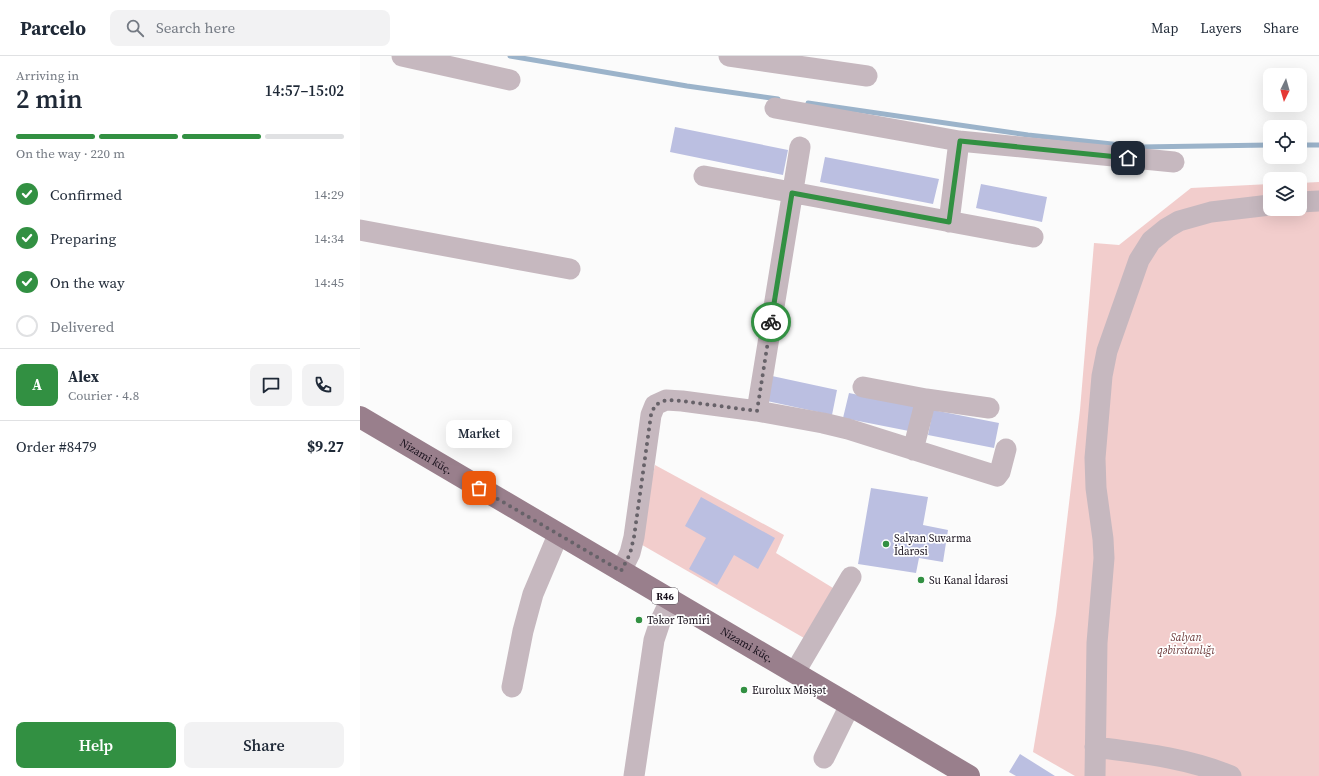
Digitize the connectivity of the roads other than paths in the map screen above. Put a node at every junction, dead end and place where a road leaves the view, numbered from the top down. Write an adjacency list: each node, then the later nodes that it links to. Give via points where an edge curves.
1 (402, 56): 4 (street)
2 (729, 56): 3 (street)
3 (867, 76)
4 (510, 80)
5 (775, 108): 6 (street)
6 (960, 141): 8 (street); 14 (street)
7 (800, 147): 10 (street)
8 (1174, 162)
9 (704, 176): 10 (street)
10 (792, 193): 14 (street); 21 (street)
11 (1319, 201): 12 (street)
12 (1307, 202)
13 (1263, 206): 32 (street, via 1211,212 1179,221 1151,241 1139,260 1107,351 1102,376 1095,458 1104,558 1097,643)
14 (949, 222): 16 (street)
15 (360, 230): 17 (street)
16 (1032, 237)
17 (570, 269)
18 (864, 387): 19 (street)
19 (926, 399): 20 (street); 23 (street)
20 (989, 408)
21 (757, 411): 23 (street, via 848,429); 26 (street, via 674,400 666,400 655,405 651,415 634,537 630,554)
22 (360, 418): 25 (main road, Nizami küç. / R46)
23 (914, 450): 24 (street, via 997,476)
24 (1006, 450)
25 (558, 535): 26 (main road, Nizami küç. / R46); 30 (street, via 533,594)
26 (621, 571): 28 (main road, Nizami küç. / R46)
27 (851, 577): 29 (street)
28 (671, 599): 29 (main road, Nizami küç. / R46); 34 (street, via 654,640)
29 (795, 672): 31 (main road, Nizami küç. / R46)
30 (512, 687)
31 (850, 705): 33 (street); 35 (main road, Nizami küç. / R46)
32 (1095, 747): 36 (street); 37 (street, via 1164,756)
33 (824, 758)
34 (634, 776)
35 (969, 776)
36 (1095, 776)
37 (1231, 776)

